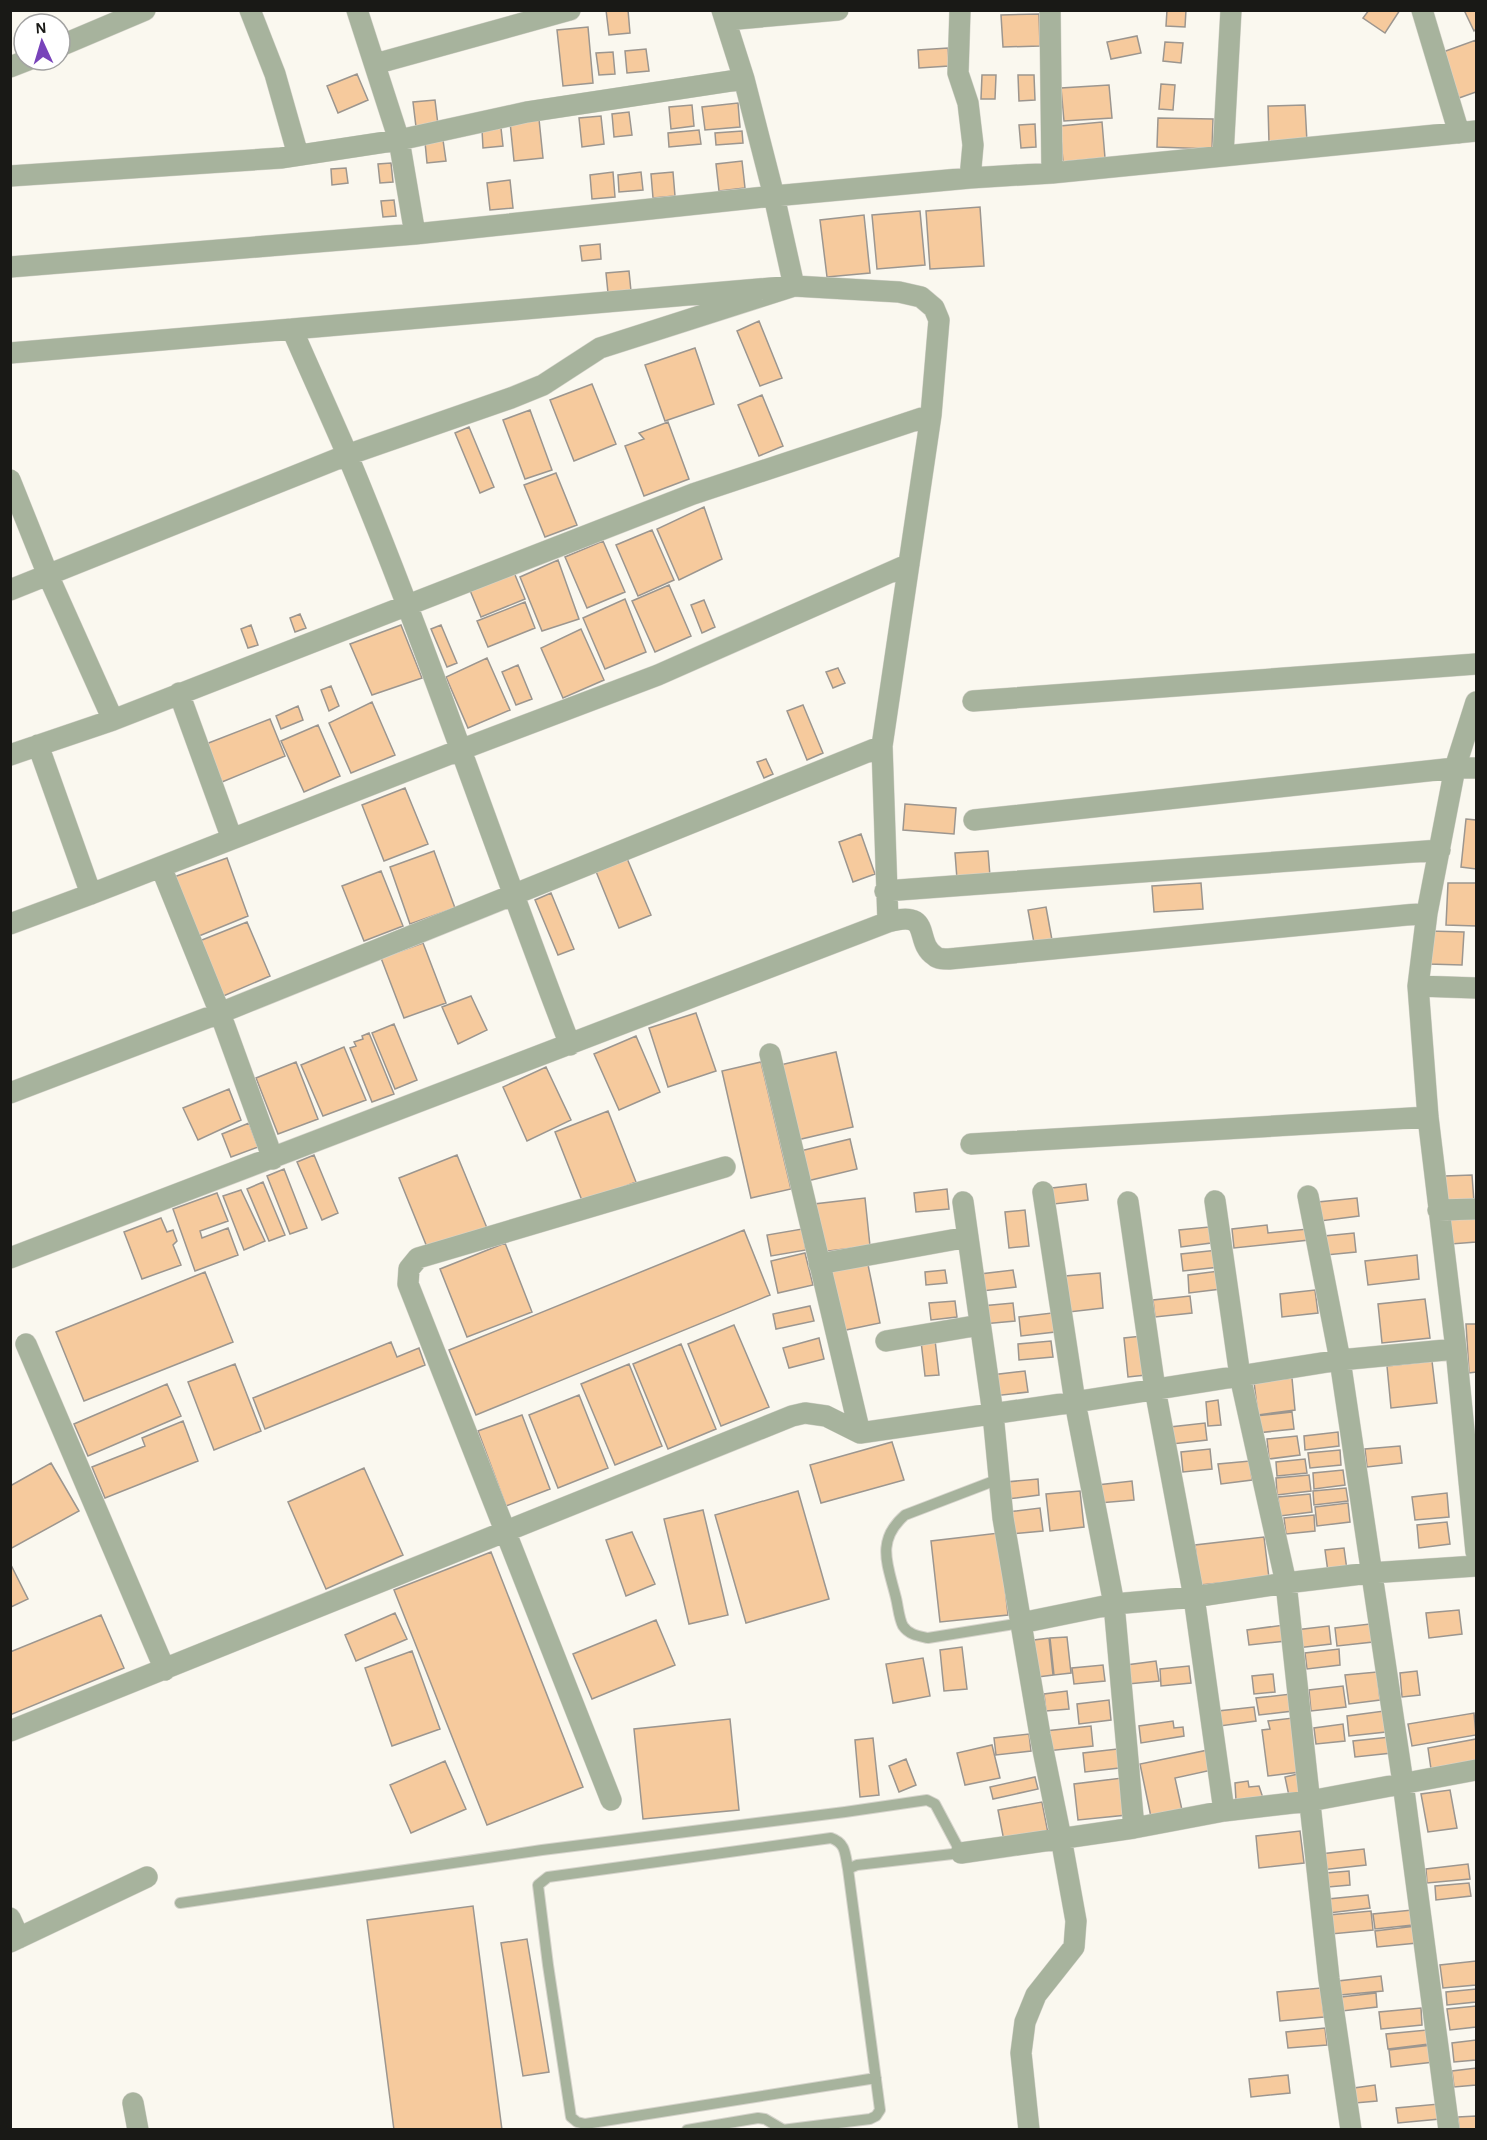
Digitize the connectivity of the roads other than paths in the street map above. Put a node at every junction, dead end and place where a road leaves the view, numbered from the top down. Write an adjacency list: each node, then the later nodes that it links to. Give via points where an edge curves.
1 (145, 10): 11 (street)
2 (250, 10): 16 (street, via 275,74)
3 (357, 10): 12 (street)
4 (570, 10): 12 (street)
5 (838, 10): 10 (street)
6 (960, 10): 20 (street, via 958,74 968,104)
7 (1050, 10): 18 (street)
8 (1231, 10): 17 (street)
9 (1422, 10): 14 (street)
10 (724, 15): 13 (street)
11 (72, 41)
12 (375, 64): 15 (street)
13 (744, 79): 15 (street, via 527,112); 21 (street)
14 (1468, 132): 17 (street)
15 (399, 140): 16 (street); 22 (street)
16 (298, 155): 19 (street)
17 (1223, 155): 18 (street)
18 (1052, 173): 20 (street)
19 (10, 176)
20 (970, 178): 21 (street)
21 (774, 196): 22 (street); 24 (street)
22 (415, 234): 23 (street)
23 (10, 267)
24 (794, 286): 25 (street); 27 (street, via 899,292 921,297 934,308 939,320); 28 (street, via 600,348 543,385)
25 (292, 329): 26 (street); 28 (street)
26 (10, 353)
27 (931, 416): 30 (street); 33 (street, via 693,494)
28 (347, 455): 31 (street); 33 (street)
29 (10, 480): 31 (street)
30 (909, 564): 40 (street); 41 (street, via 658,675)
31 (48, 575): 32 (street); 38 (street)
32 (10, 590)
33 (406, 605): 35 (street); 41 (street)
34 (1476, 664): 36 (street)
35 (179, 693): 38 (street); 46 (street)
36 (973, 701)
37 (1476, 702): 43 (street)
38 (113, 720): 39 (street)
39 (38, 745): 42 (street); 50 (street)
40 (882, 746): 49 (street); 51 (street)
41 (460, 750): 46 (street); 51 (street)
42 (10, 755)
43 (1455, 768): 44 (street); 45 (street); 47 (street)
44 (1476, 768)
45 (974, 820)
46 (232, 839): 48 (street)
47 (1440, 850): 49 (street); 52 (street)
48 (162, 867): 50 (street); 57 (street)
49 (885, 891): 53 (street)
50 (91, 894): 54 (street)
51 (513, 896): 57 (street); 58 (street)
52 (1427, 913): 53 (street, via 949,959 936,958 929,951 919,925 911,920); 55 (street)
53 (888, 922): 58 (street)
54 (10, 924)
55 (1418, 986): 56 (street); 61 (street)
56 (1476, 988)
57 (220, 1013): 60 (street); 63 (street)
58 (570, 1044): 63 (street)
59 (770, 1054): 74 (street)
60 (10, 1093)
61 (1428, 1117): 62 (street); 71 (street)
62 (971, 1144)
63 (273, 1159): 73 (street)
64 (726, 1167): 87 (street, via 418,1258 408,1269 408,1284)
65 (1043, 1192): 83 (street)
66 (1308, 1196): 79 (street)
67 (1215, 1201): 80 (street)
68 (963, 1202): 72 (street)
69 (1128, 1202): 82 (street)
70 (1476, 1209): 71 (street)
71 (1438, 1210): 78 (street)
72 (968, 1237): 74 (street); 75 (street)
73 (10, 1258)
74 (819, 1263): 85 (street)
75 (980, 1325): 76 (street); 84 (street)
76 (886, 1341)
77 (26, 1344): 95 (street)
78 (1456, 1349): 79 (street); 81 (street)
79 (1340, 1360): 80 (street); 90 (street)
80 (1240, 1376): 82 (street); 91 (street)
81 (1468, 1384): 88 (street)
82 (1155, 1389): 83 (street); 92 (street)
83 (1075, 1402): 84 (street); 93 (street)
84 (993, 1414): 85 (street); 86 (street)
85 (860, 1433): 87 (street, via 826,1416 792,1416)
86 (999, 1479): 94 (street); 94 (lane, via 905,1515 894,1525 886,1556 903,1626 913,1635 928,1638)
87 (507, 1532): 95 (street); 99 (street)
88 (1476, 1549)
89 (1476, 1566): 90 (street)
90 (1370, 1573): 91 (street); 98 (street)
91 (1286, 1583): 92 (street); 100 (street)
92 (1194, 1597): 93 (street); 101 (street)
93 (1114, 1604): 94 (street); 102 (street)
94 (1021, 1623): 103 (street)
95 (165, 1670): 96 (street)
96 (10, 1731)
97 (1476, 1770): 98 (street)
98 (1403, 1783): 100 (street); 117 (street)
99 (612, 1800)
100 (1310, 1801): 101 (street); 116 (street, via 1329,1979)
101 (1224, 1811): 102 (street)
102 (1134, 1828): 103 (street)
103 (1061, 1838): 104 (street); 115 (street, via 1076,1921 1074,1947 1036,1995 1025,2022 1021,2053)
104 (961, 1853): 105 (lane); 107 (lane, via 936,1804 927,1800 542,1850)
105 (848, 1869): 110 (lane); 110 (lane, via 844,1846 831,1838 548,1876 538,1886 572,2116 577,2122 585,2124)
106 (147, 1877): 109 (street)
107 (180, 1903)
108 (10, 1918): 109 (street)
109 (15, 1940)
110 (876, 2078): 112 (lane, via 880,2110 876,2116)
111 (134, 2103): 113 (street)
112 (782, 2129): 114 (lane, via 758,2118)
113 (138, 2130)
114 (687, 2130)
115 (1029, 2130)
116 (1351, 2130)
117 (1449, 2130)

